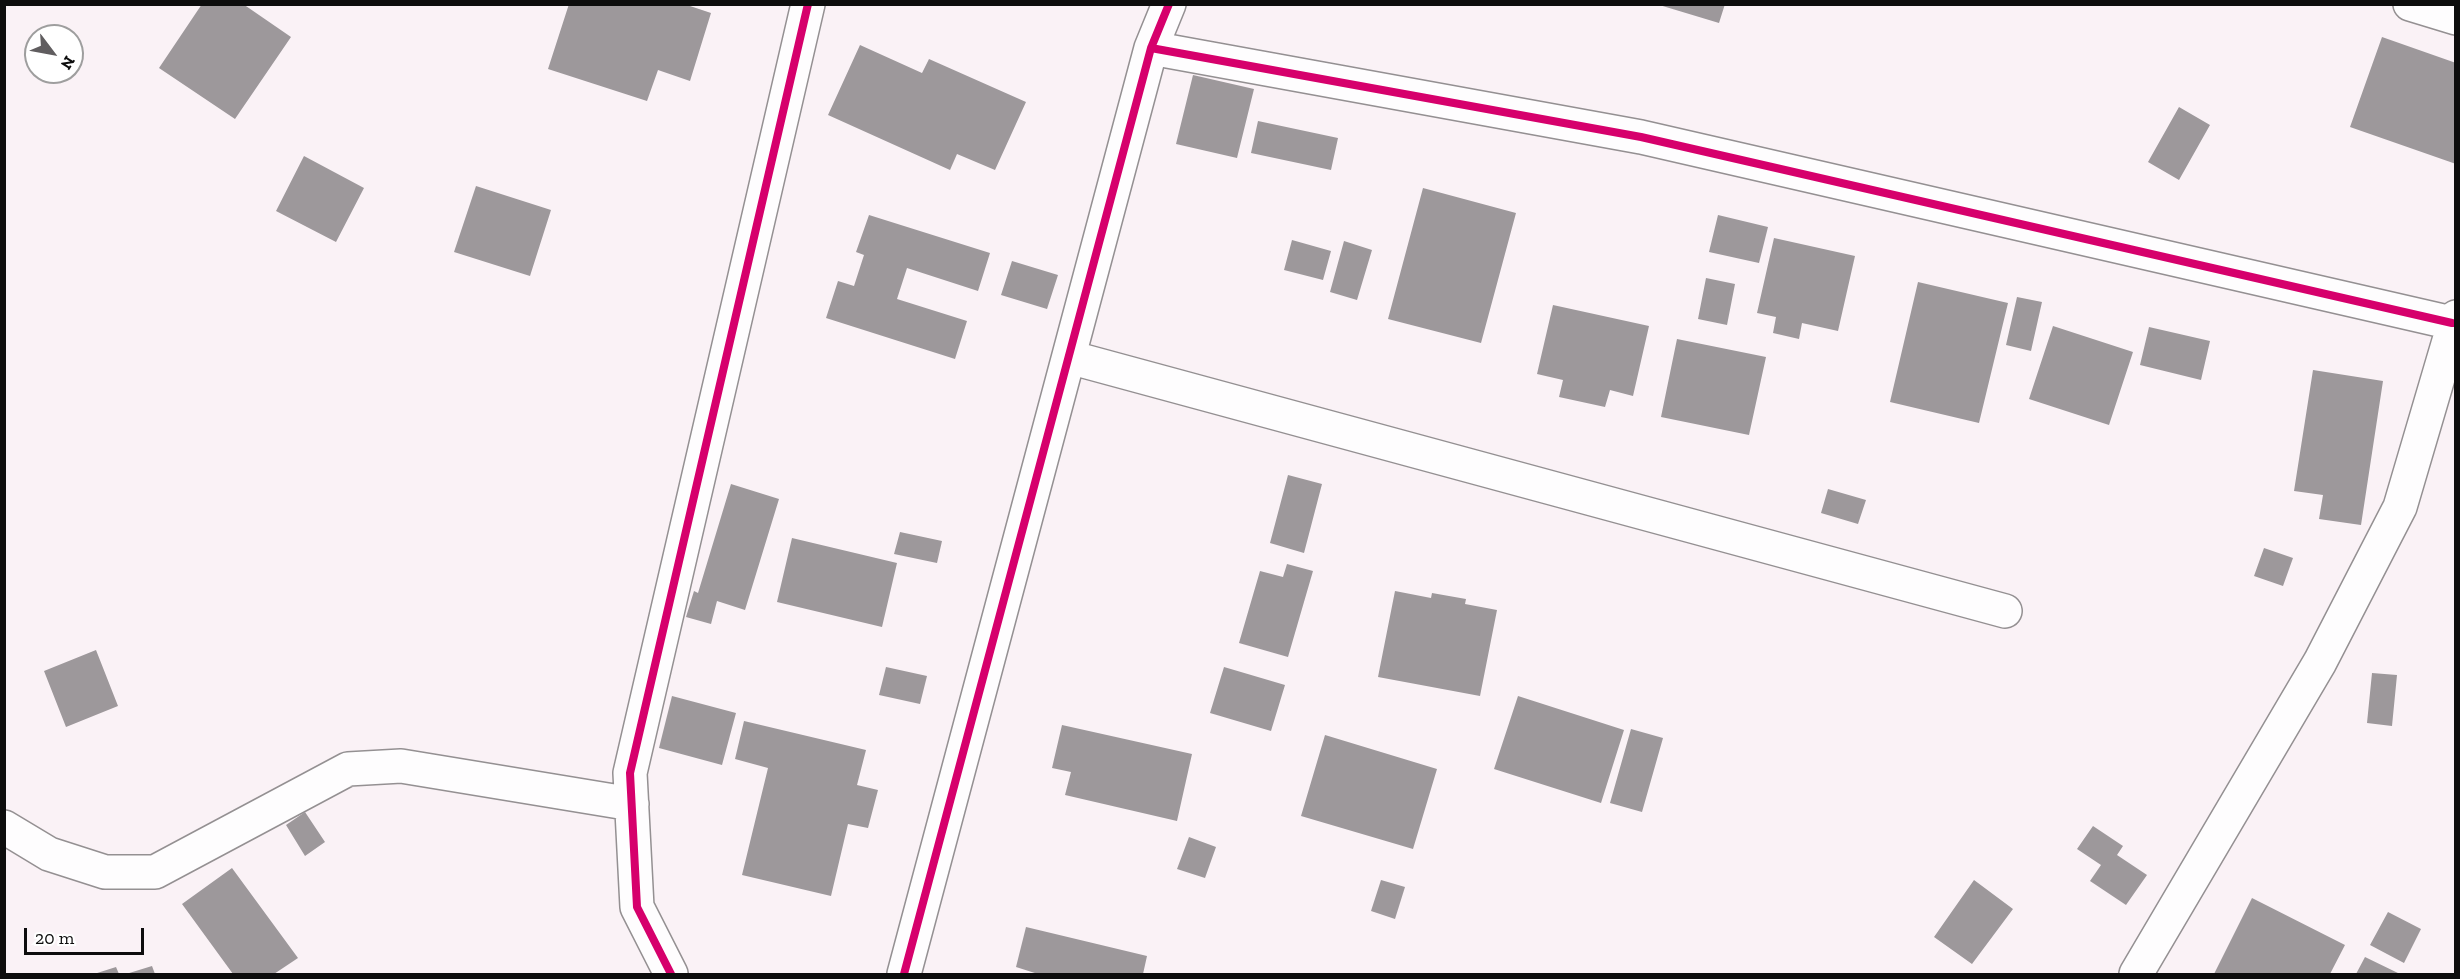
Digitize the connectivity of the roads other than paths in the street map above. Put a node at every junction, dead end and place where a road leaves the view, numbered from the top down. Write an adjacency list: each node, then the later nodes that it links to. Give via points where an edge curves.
1 (808, 4): 9 (street, via 630,773)
2 (1169, 4): 5 (street)
3 (2410, 4): 4 (street)
4 (2456, 18)
5 (1151, 48): 6 (street, via 1641,137); 7 (street)
6 (2454, 320): 13 (street, via 2400,507 2320,662)
7 (1069, 357): 8 (street); 12 (street)
8 (2005, 610)
9 (632, 804): 10 (street, via 401,766 348,769 155,872 105,872 48,854); 11 (street, via 637,906)
10 (4, 827)
11 (671, 975)
12 (904, 975)
13 (2136, 975)

